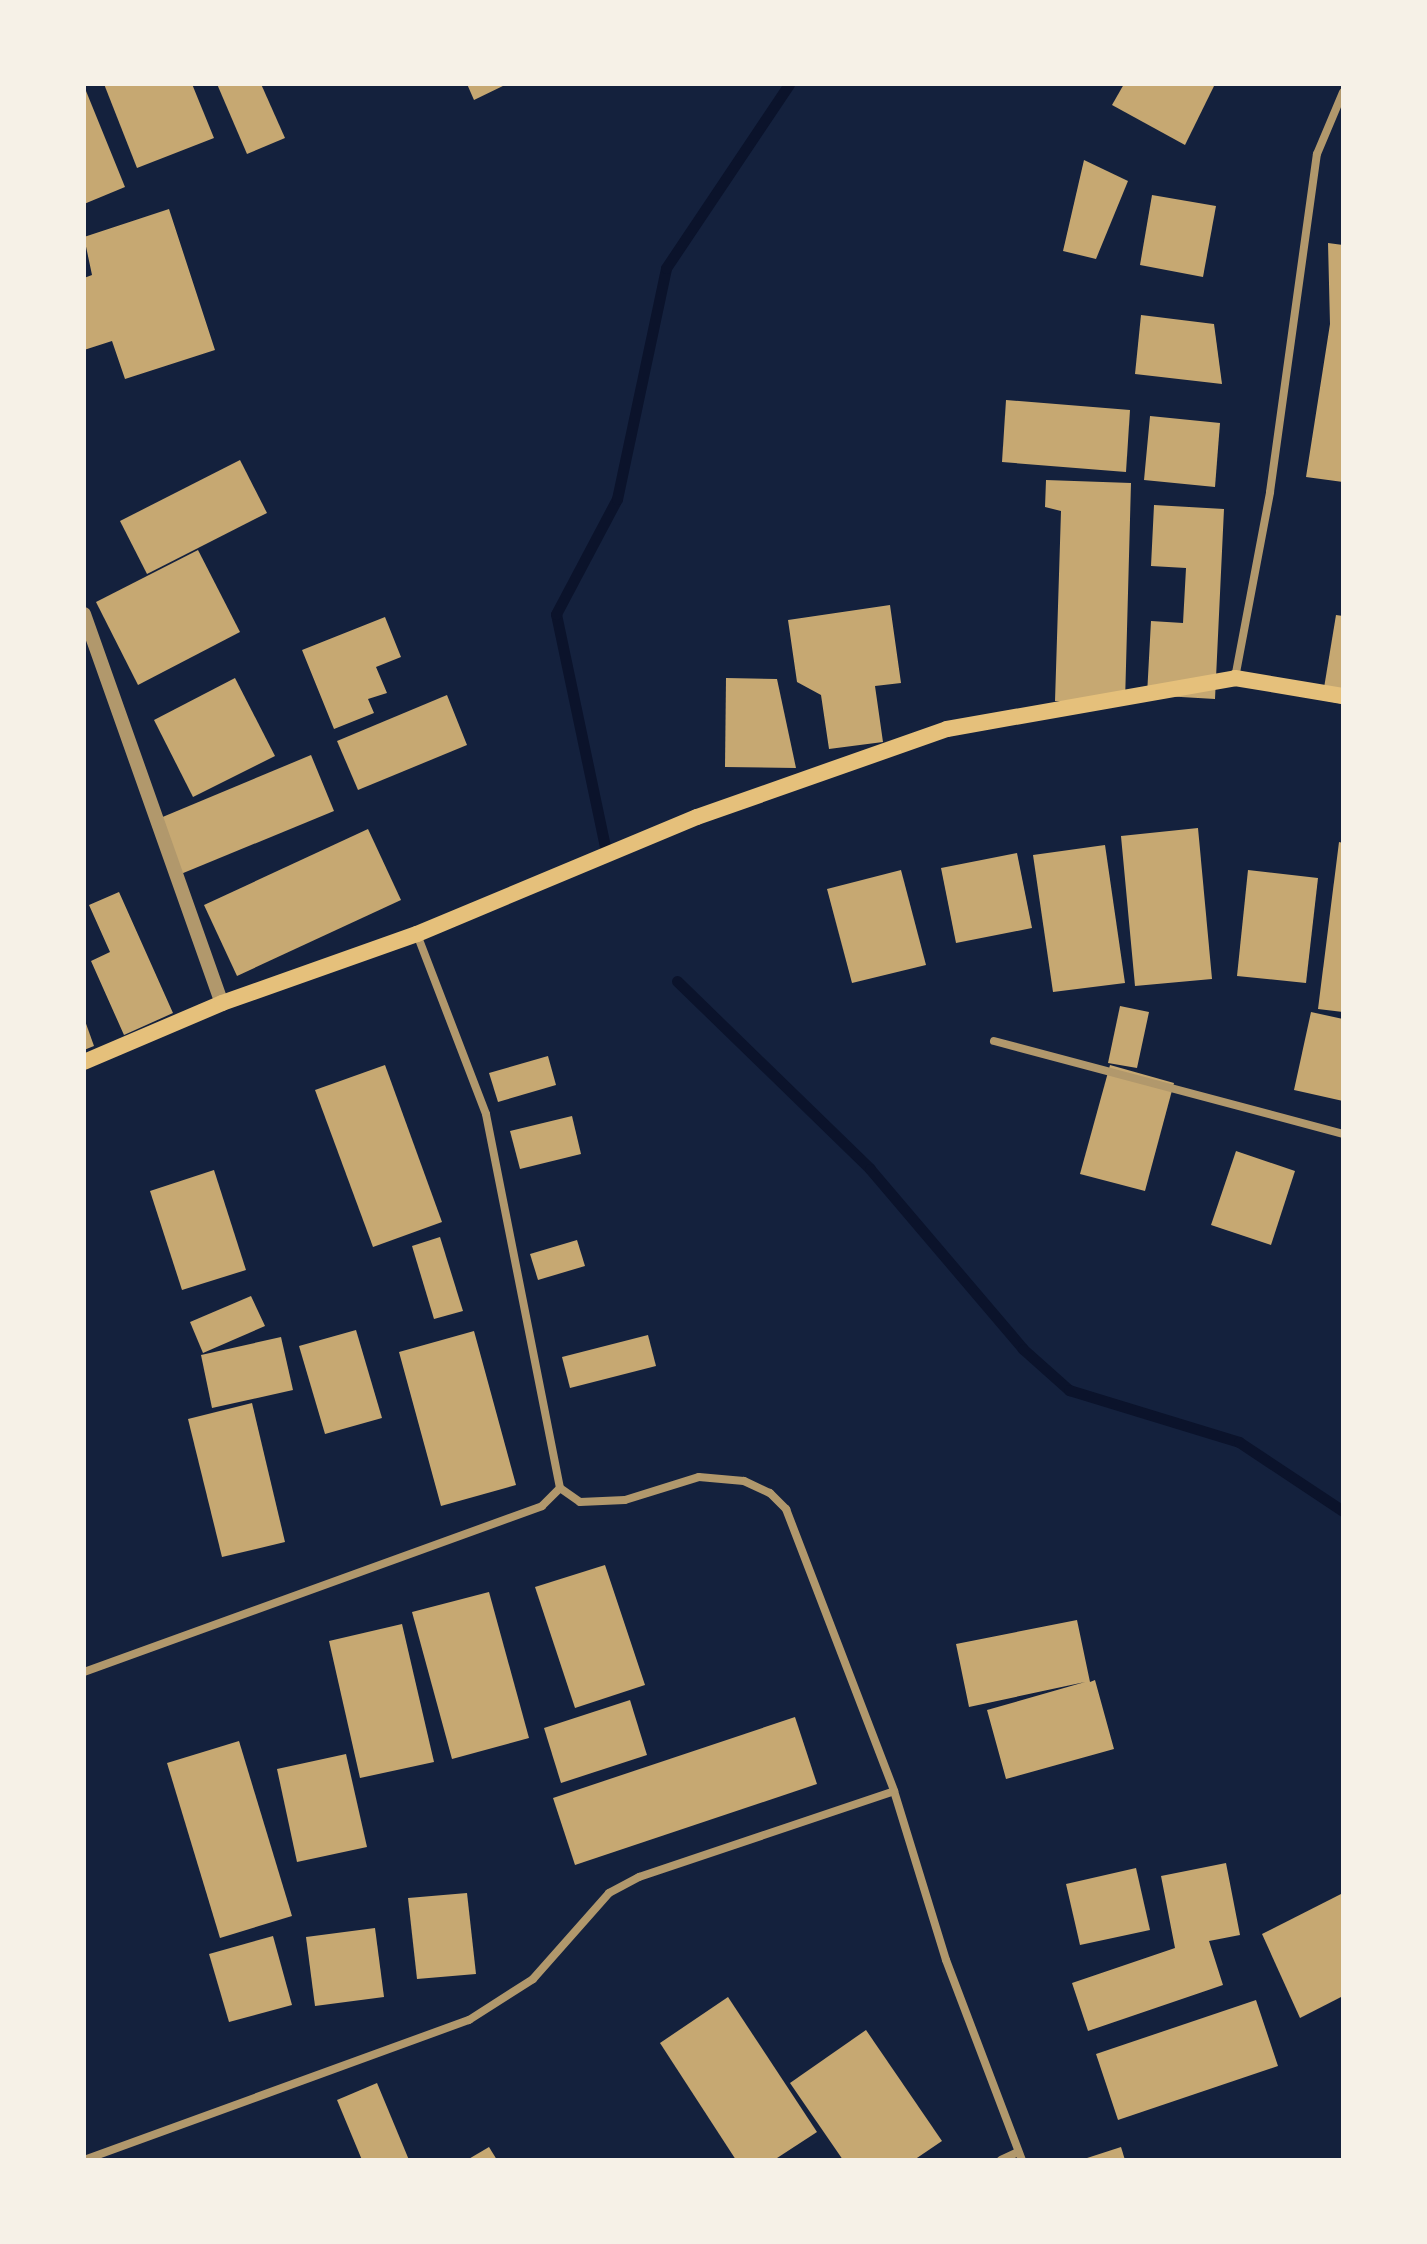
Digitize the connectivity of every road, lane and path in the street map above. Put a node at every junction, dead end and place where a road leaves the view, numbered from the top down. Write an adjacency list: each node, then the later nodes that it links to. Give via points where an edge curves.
1 (1343, 92): 3 (street, via 1317,154 1270,492)
2 (84, 614): 6 (street)
3 (1235, 678): 4 (main road); 5 (main road, via 947,729 697,817)
4 (1343, 696)
5 (417, 934): 6 (main road); 10 (street, via 486,1114)
6 (222, 1003): 8 (main road)
7 (994, 1041): 9 (street)
8 (84, 1062)
9 (1343, 1134)
10 (560, 1488): 11 (street, via 542,1506); 12 (street, via 580,1502 625,1500 699,1477 744,1481 770,1493 786,1509)
11 (84, 1672)
12 (894, 1791): 13 (street, via 946,1960); 14 (street, via 619,1887 579,1923 533,1979 469,2020)
13 (1020, 2156): 15 (street)
14 (84, 2160)
15 (1001, 2160)

